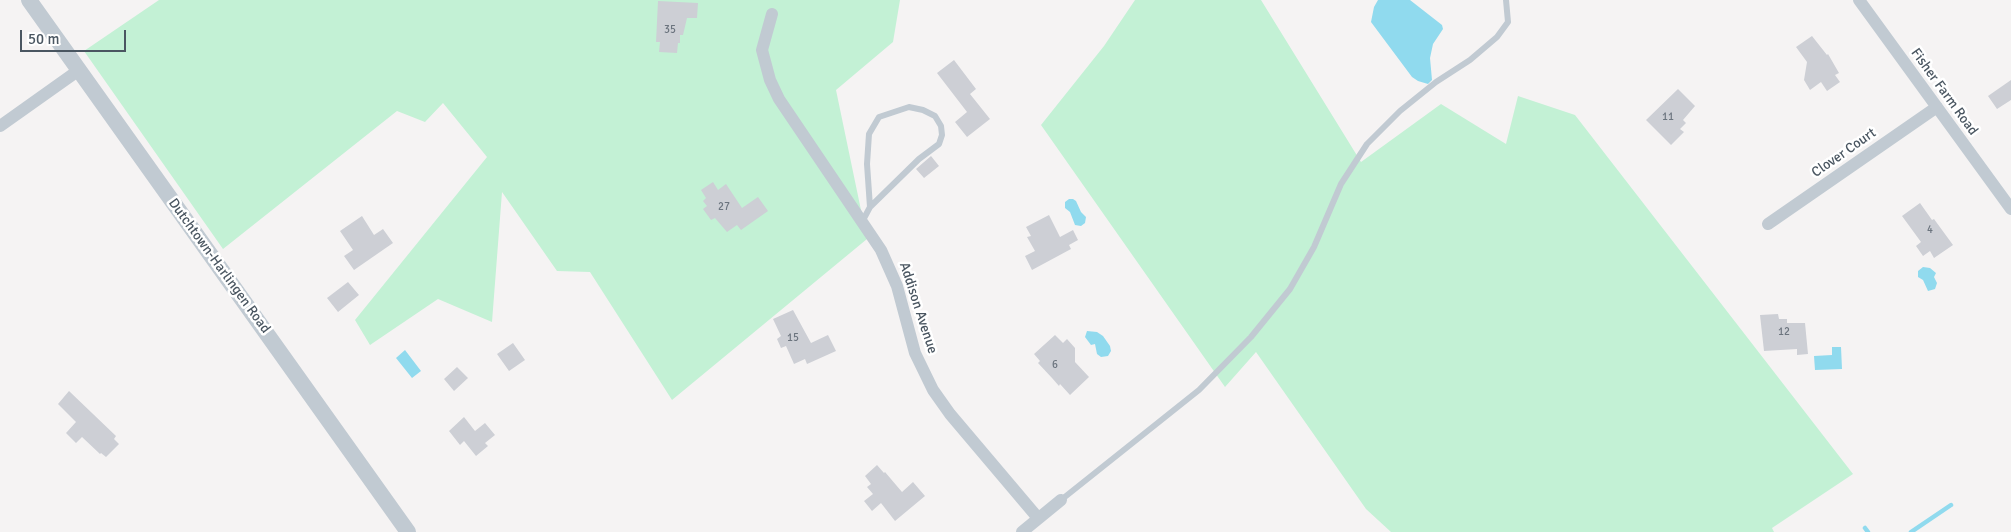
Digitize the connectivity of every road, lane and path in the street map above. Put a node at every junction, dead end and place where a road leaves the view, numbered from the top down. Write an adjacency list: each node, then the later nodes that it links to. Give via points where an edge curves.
1 (29, 0): 5 (street, Dutchtown-Harlingen Road)
2 (1506, 0): 12 (lane, via 1508,22 1497,36 1470,60 1400,110 1368,144 1341,184 1314,247 1290,289 1251,337 1199,390)
3 (1859, 0): 6 (street, Fisher Farm Road)
4 (772, 14): 10 (street, Addison Avenue, via 762,50 778,99)
5 (78, 70): 7 (street); 14 (street, Dutchtown-Harlingen Road)
6 (1936, 107): 8 (street, Fisher Farm Road); 11 (street, Clover Court)
7 (0, 126)
8 (2009, 203)
9 (870, 207): 9 (lane, via 868,134 878,117 909,106 935,116 941,126 939,144); 10 (lane)
10 (862, 222): 13 (street, Addison Avenue, via 890,268 915,353 933,390)
11 (1768, 224)
12 (1060, 500): 13 (street)
13 (1038, 518): 15 (street)
14 (408, 532)
15 (1022, 532)

